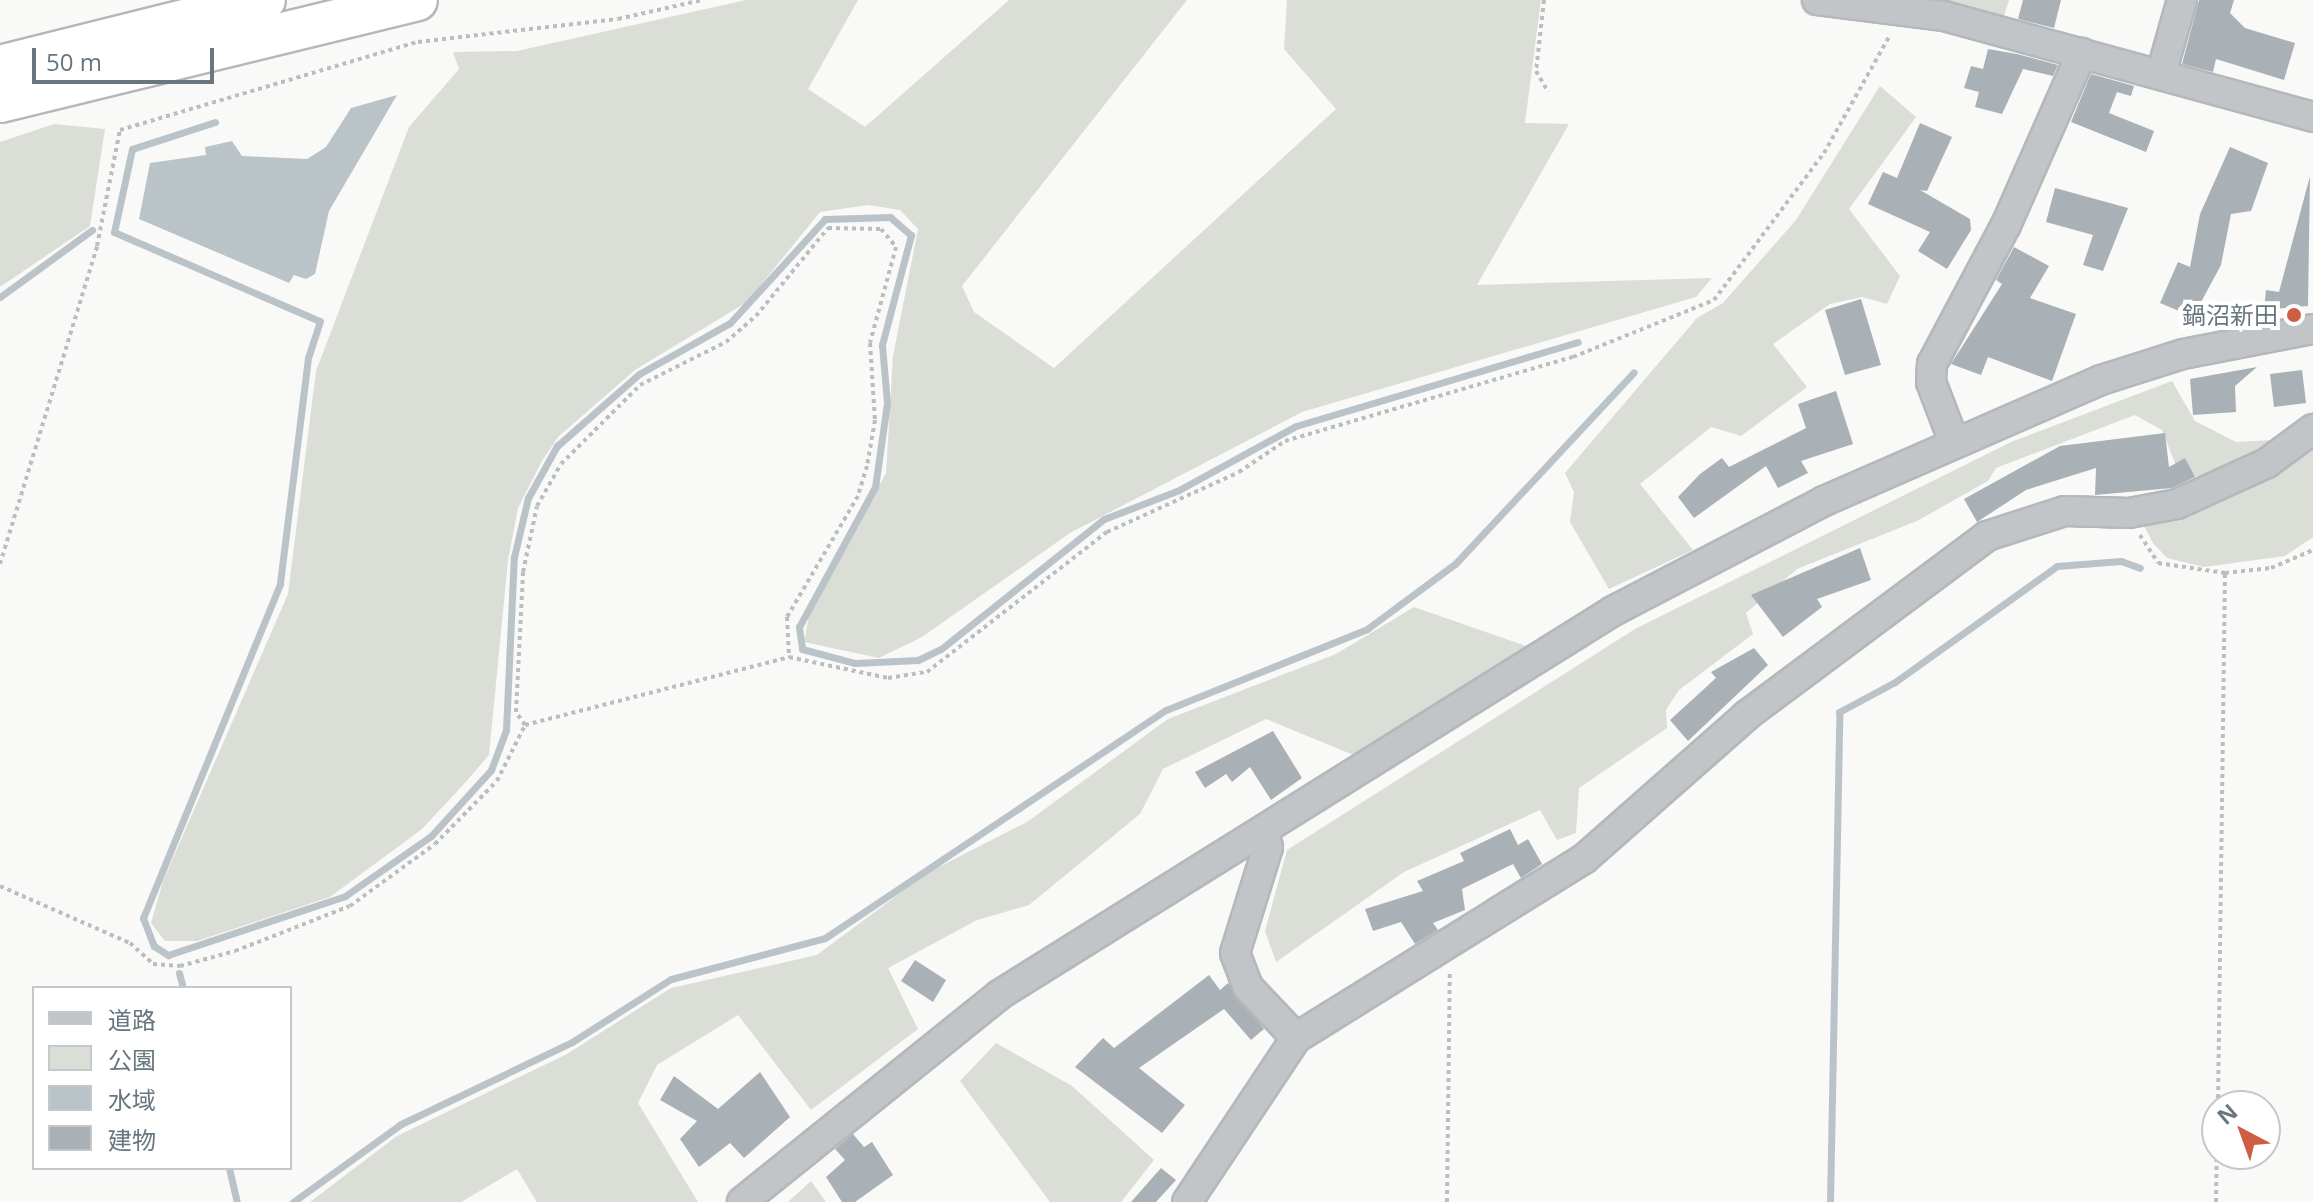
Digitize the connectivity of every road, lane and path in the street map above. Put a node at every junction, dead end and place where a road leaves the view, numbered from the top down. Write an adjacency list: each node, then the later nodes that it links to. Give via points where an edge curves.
1 (265, 0): 9 (highway)
2 (417, 0): 12 (highway)
3 (702, 0): 19 (path, via 618,19 418,42 120,130 97,246)
4 (1544, 0): 11 (path, via 1536,71)
5 (1817, 0): 7 (street)
6 (2182, 0): 10 (street)
7 (1903, 10): 8 (street); 21 (path, via 1824,153 1714,300 1573,357 1285,441 1239,472 1107,532 927,672 888,678)
8 (2082, 53): 10 (street); 16 (street, via 2006,225 1932,364 1931,382)
9 (0, 66)
10 (2161, 74): 13 (street)
11 (1548, 92)
12 (0, 102)
13 (2313, 117)
14 (2313, 329): 16 (street, via 2140,366)
15 (2313, 429): 17 (street, via 2221,484 2177,504)
16 (1954, 442): 23 (street, via 1764,530 1613,611)
17 (2129, 513): 20 (path, via 2158,563); 25 (street, via 2065,511 1987,536 1747,715 1585,858)
18 (2313, 550): 20 (path, via 2271,568)
19 (0, 564)
20 (2225, 573): 27 (path)
21 (789, 657): 22 (path); 22 (path, via 787,617 858,496 867,466 875,420 870,343 896,247 881,229 828,228 756,316 726,342 640,385 561,464 537,506 523,572 516,712)
22 (525, 725): 24 (path, via 497,781 435,844 350,906 274,939 180,966 153,964 130,943)
23 (1263, 831): 26 (street, via 1268,847 1235,953 1248,987); 29 (street, via 999,995)
24 (0, 886)
25 (1445, 941): 26 (street); 31 (path)
26 (1296, 1038): 30 (street)
27 (2218, 1090)
28 (2217, 1170): 32 (path)
29 (742, 1202)
30 (1187, 1202)
31 (1447, 1202)
32 (2216, 1202)

